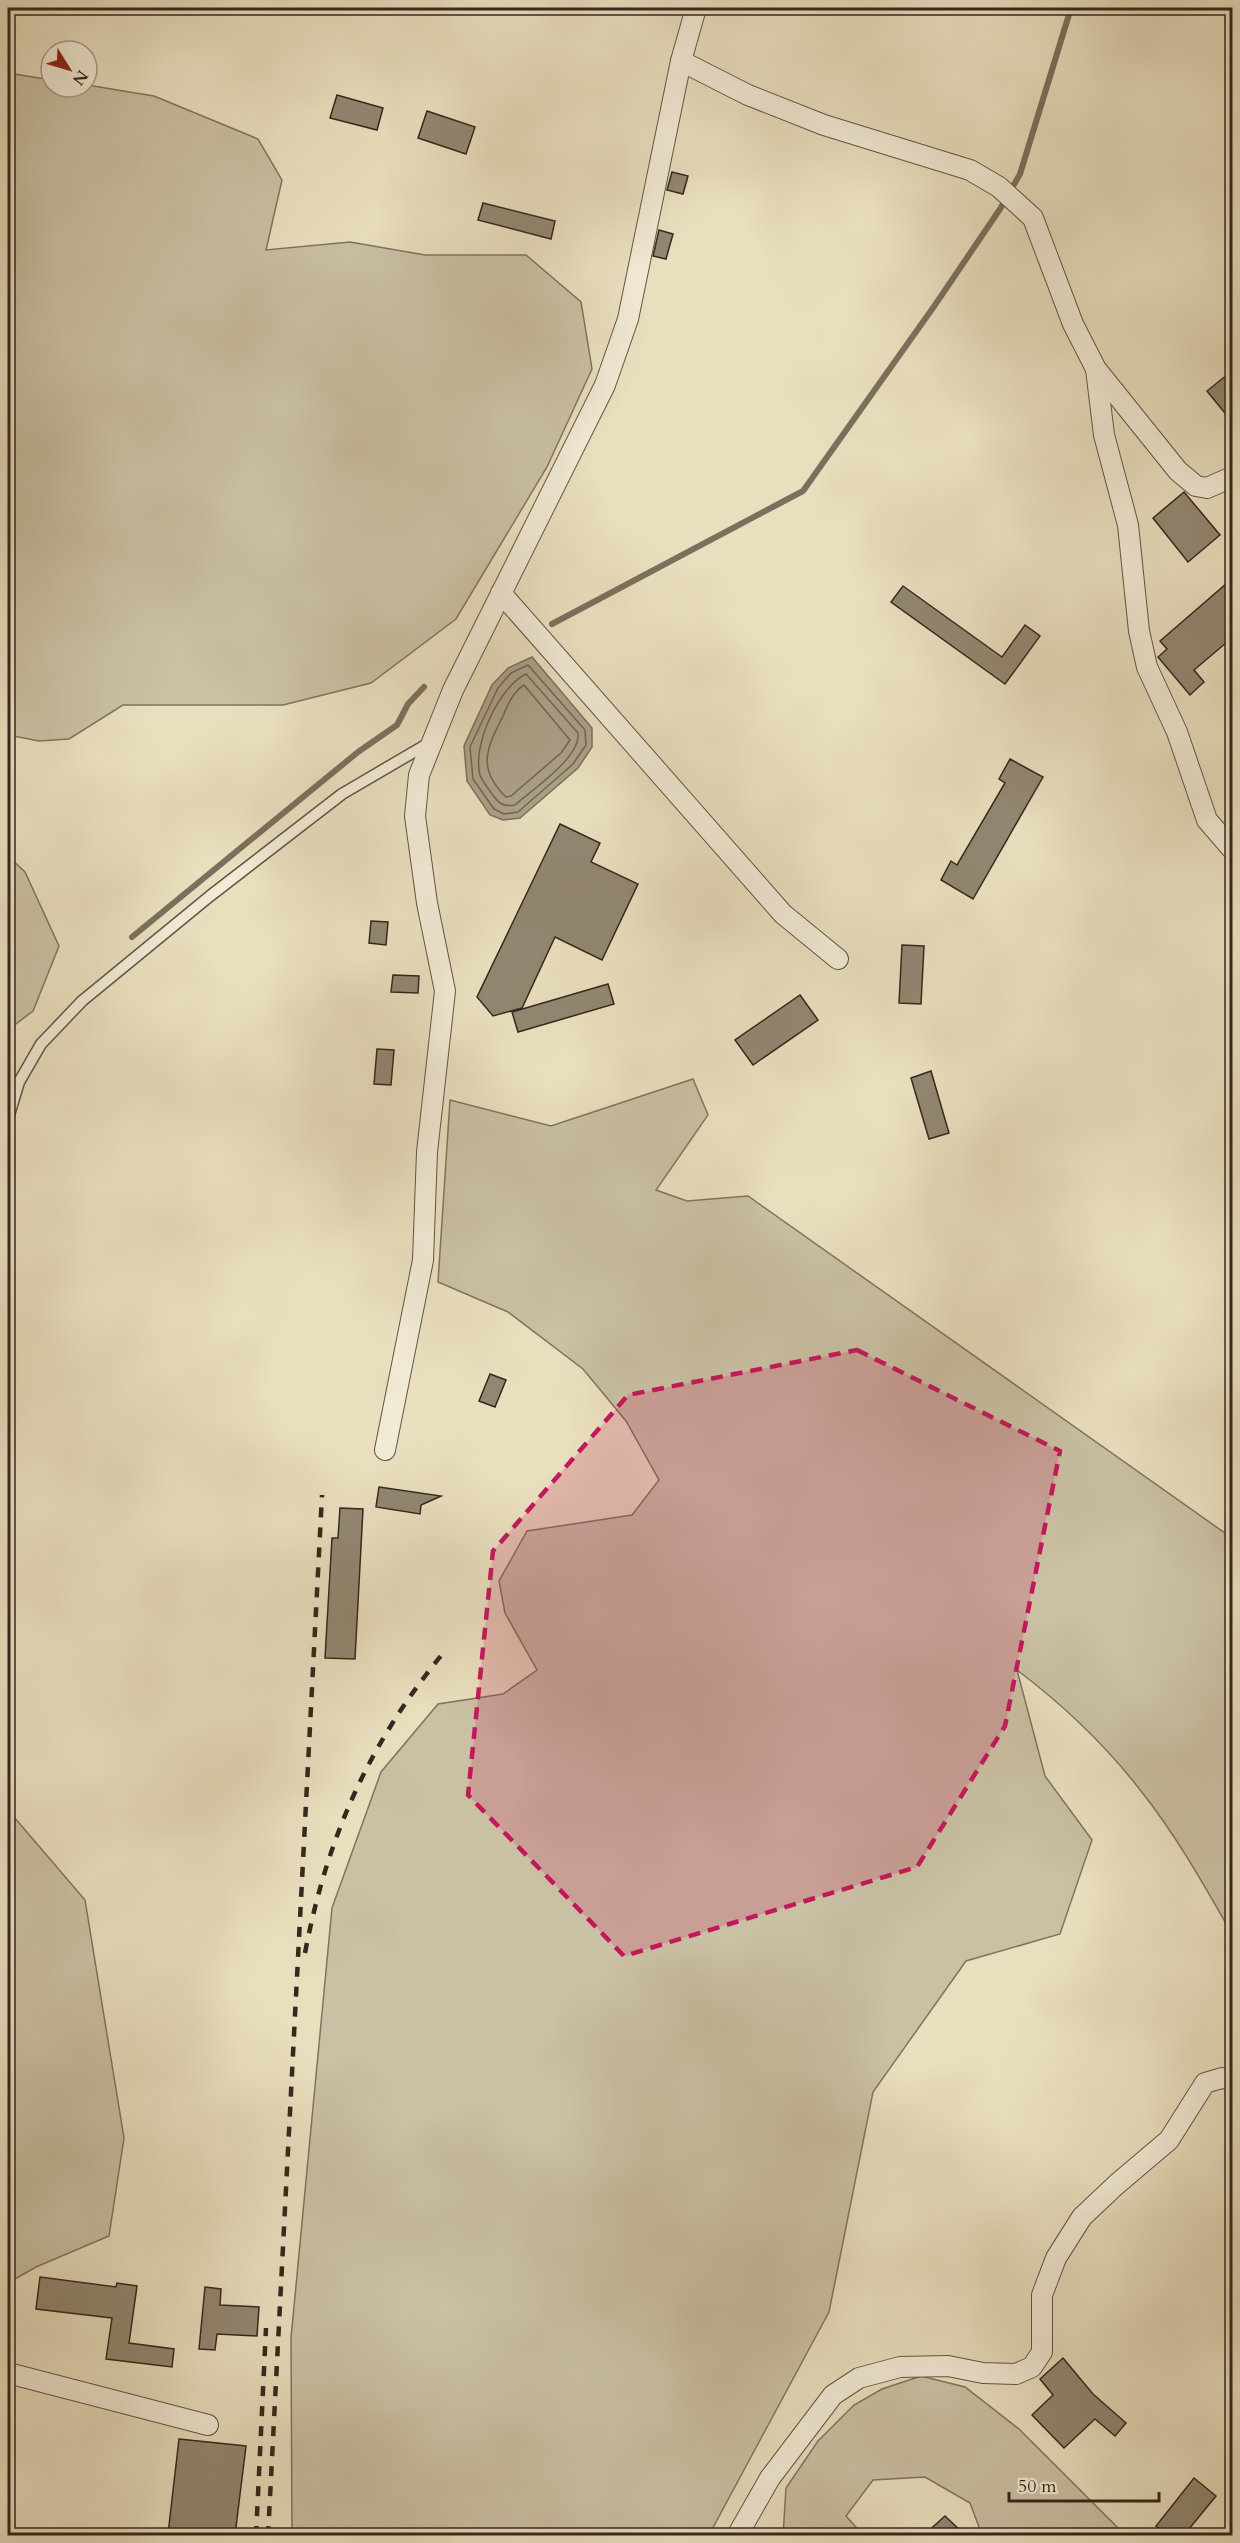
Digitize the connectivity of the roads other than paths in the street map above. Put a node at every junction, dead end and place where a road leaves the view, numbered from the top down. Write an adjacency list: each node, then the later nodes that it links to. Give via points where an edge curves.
1 (696, 8): 2 (street)
2 (681, 61): 3 (street, via 748,96 824,125 970,170 999,187 1033,218 1073,324); 5 (street, via 628,319 605,386)
3 (1096, 369): 4 (street, via 1178,471 1196,486 1206,488); 7 (street, via 1104,435 1128,525 1139,632 1147,667 1177,732 1207,820)
4 (1233, 477)
5 (501, 593): 6 (street); 8 (street, via 783,914)
6 (432, 741): 9 (lane, via 342,794 82,1001 41,1044 19,1082); 10 (street, via 418,775 415,816 445,991 427,1152 423,1260)
7 (1233, 849)
8 (838, 959)
9 (8, 1118)
10 (385, 1450)
11 (1233, 2080): 14 (street, via 1222,2078 1205,2083 1169,2140 1082,2217 1056,2258 1042,2295 1042,2352 1032,2367 1016,2374 948,2366 900,2367 859,2378 833,2395 770,2478)
12 (8, 2373): 13 (street)
13 (207, 2426)
14 (737, 2535)

